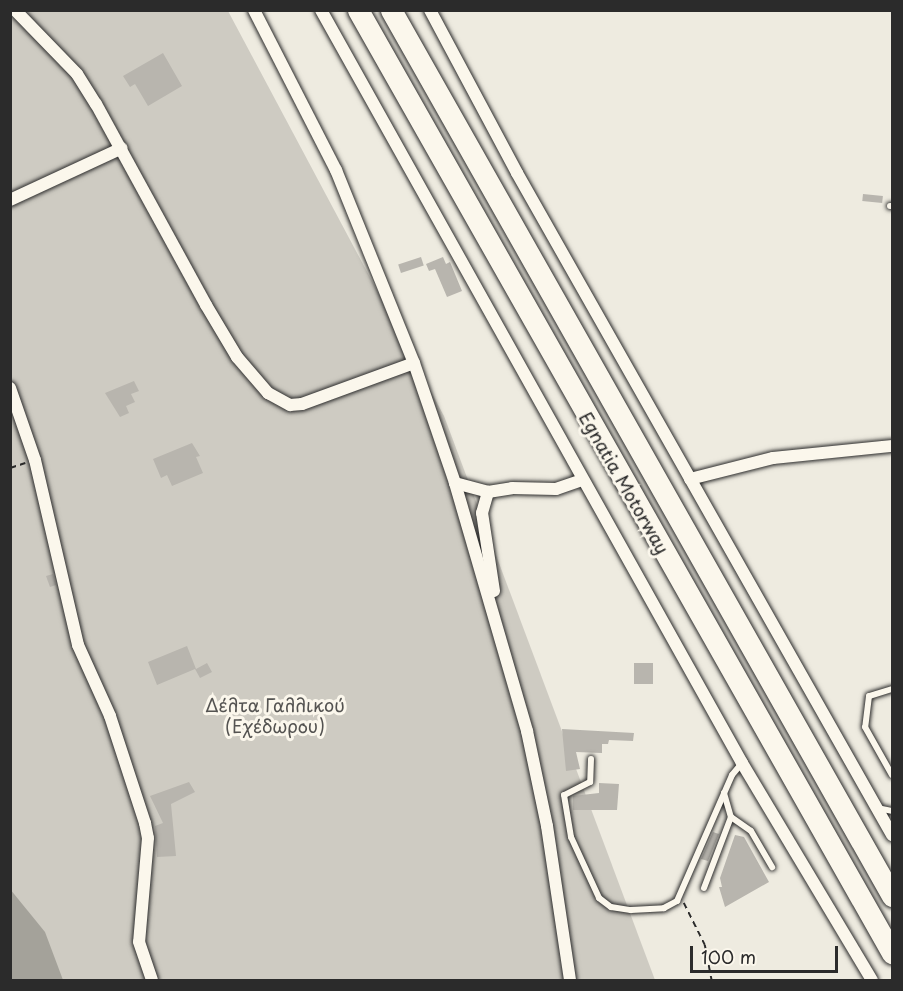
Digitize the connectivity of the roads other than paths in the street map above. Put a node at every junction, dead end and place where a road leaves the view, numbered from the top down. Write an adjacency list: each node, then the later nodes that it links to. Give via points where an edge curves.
1 (15, 10): 7 (street, via 77,74)
2 (254, 10): 9 (street, via 336,170)
3 (321, 10): 13 (street)
4 (358, 10): 29 (highway, Egnatia Motorway)
5 (391, 10): 28 (highway, Egnatia Motorway)
6 (430, 10): 12 (street)
7 (122, 148): 8 (street); 9 (street, via 237,357 274,397 290,405 318,400)
8 (10, 200)
9 (414, 363): 14 (street)
10 (10, 388): 30 (street, via 35,460 78,645 110,716 145,823 148,838 139,942)
11 (892, 447): 12 (street, via 773,458)
12 (690, 479): 22 (street)
13 (582, 480): 15 (street, via 556,489); 19 (street)
14 (455, 483): 15 (street); 16 (street)
15 (488, 492): 16 (street, via 482,513)
16 (501, 639): 31 (street, via 527,731 545,816)
17 (892, 689): 20 (lane, via 869,696 865,727)
18 (591, 759): 21 (lane, via 590,782 567,792 563,799 576,851 599,898 611,907 670,907 681,896)
19 (742, 763): 21 (lane, via 735,768); 32 (street)
20 (892, 775)
21 (724, 793): 24 (lane)
22 (876, 807): 23 (lane); 25 (street)
23 (892, 811)
24 (731, 817): 26 (lane, via 751,831); 27 (lane)
25 (892, 835)
26 (772, 867)
27 (704, 888)
28 (892, 896)
29 (892, 953)
30 (152, 981)
31 (570, 981)
32 (872, 981)

